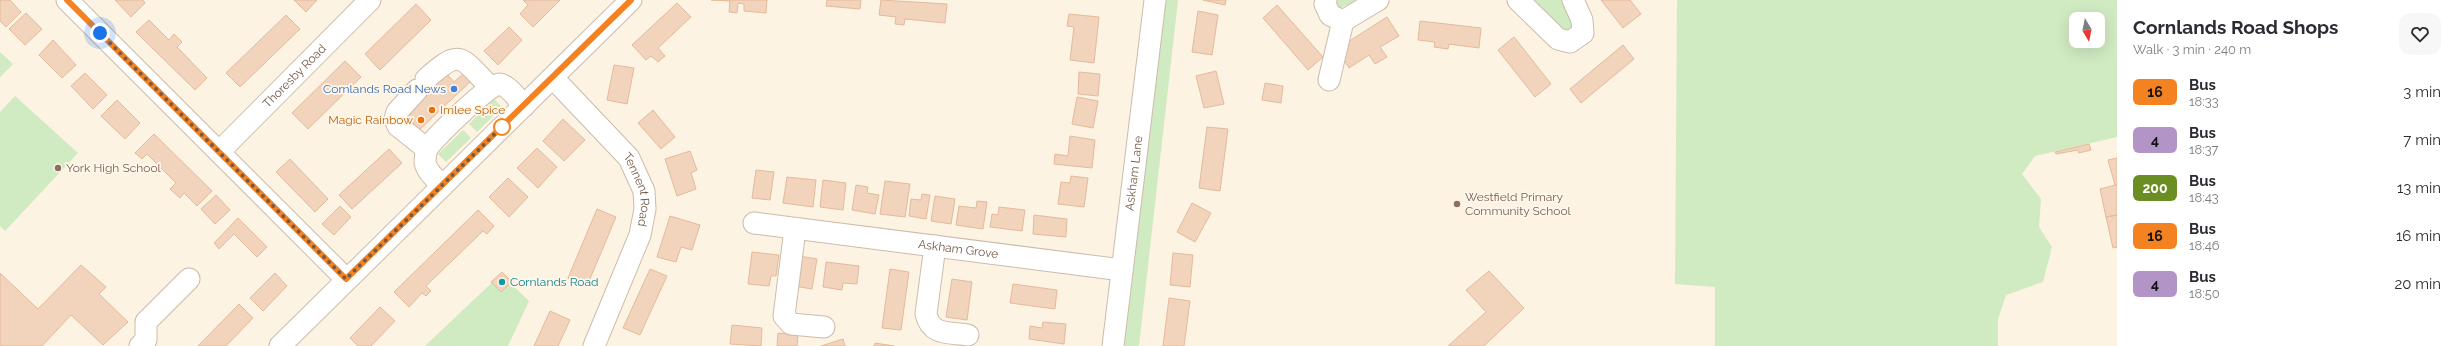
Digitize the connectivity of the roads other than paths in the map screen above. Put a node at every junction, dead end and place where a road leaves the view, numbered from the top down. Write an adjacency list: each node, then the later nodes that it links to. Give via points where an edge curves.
1 (67, 0): 15 (street)
2 (631, 0): 10 (street)
3 (1155, 0): 20 (street, Askham Lane)
4 (1326, 0): 9 (street, via 1330,15)
5 (1378, 0): 9 (street)
6 (1518, 0): 7 (street, via 1558,39 1570,42 1583,33 1582,20)
7 (1572, 0)
8 (366, 1): 15 (street, Thoresby Road)
9 (1343, 21): 11 (street)
10 (553, 78): 13 (street); 27 (street, Tennent Road, via 629,158 644,191 645,209 640,235)
11 (1329, 80)
12 (490, 87): 13 (street, via 499,84 506,87); 14 (street); 14 (street, via 464,59 455,58 444,62 421,84 397,112 395,119 398,126)
13 (524, 106): 16 (street)
14 (427, 149): 16 (street, via 426,167)
15 (219, 152): 22 (street)
16 (442, 186): 22 (street)
17 (754, 223): 18 (street, Askham Grove)
18 (795, 229): 19 (street, Askham Grove); 23 (street, via 784,316 791,324)
19 (935, 246): 20 (street, Askham Grove); 24 (street, via 926,314 928,325 935,330)
20 (1122, 270): 28 (street, Askham Lane)
21 (189, 279): 25 (street, via 146,322 146,340)
22 (346, 279): 26 (street)
23 (824, 327)
24 (968, 335)
25 (140, 346)
26 (280, 346)
27 (594, 346)
28 (1113, 346)

